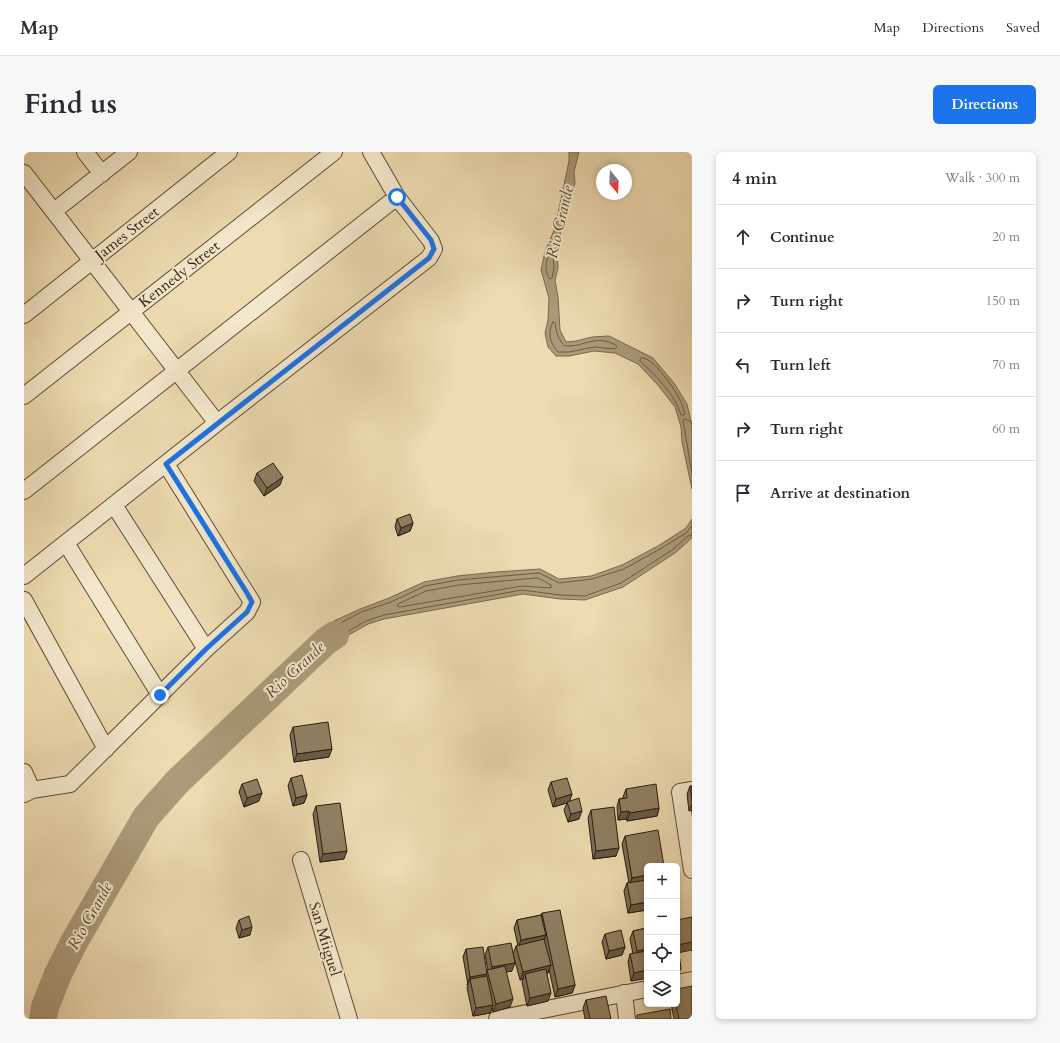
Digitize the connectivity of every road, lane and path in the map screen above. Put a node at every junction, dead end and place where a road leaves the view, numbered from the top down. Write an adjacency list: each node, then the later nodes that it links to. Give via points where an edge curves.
1 (85, 152): 7 (street)
2 (129, 152): 7 (street)
3 (229, 152): 10 (street, James Street)
4 (334, 152): 11 (street, Kennedy Street)
5 (371, 152): 8 (street)
6 (24, 173): 9 (street)
7 (102, 174): 9 (street)
8 (397, 197): 13 (street); 15 (street, via 431,240 434,249 429,258)
9 (54, 211): 10 (street)
10 (92, 261): 11 (street); 12 (street, James Street)
11 (131, 312): 13 (street); 14 (street, Kennedy Street)
12 (24, 315)
13 (177, 370): 15 (street); 17 (street)
14 (24, 396)
15 (217, 423): 16 (street)
16 (166, 464): 18 (street); 22 (street, via 252,602 247,612)
17 (24, 491)
18 (114, 504): 19 (street); 22 (street)
19 (66, 543): 20 (street); 23 (street)
20 (24, 576)
21 (24, 600): 24 (street)
22 (206, 649): 23 (street)
23 (160, 695): 24 (street)
24 (106, 749): 27 (street, via 70,784)
25 (24, 772): 27 (street)
26 (686, 791): 29 (street)
27 (28, 792)
28 (301, 860): 34 (street, San Miiguel)
29 (692, 870)
30 (692, 980): 31 (street)
31 (680, 982)
32 (644, 990): 33 (street)
33 (624, 993): 35 (street); 36 (street)
34 (349, 1019)
35 (497, 1019)
36 (628, 1019)

